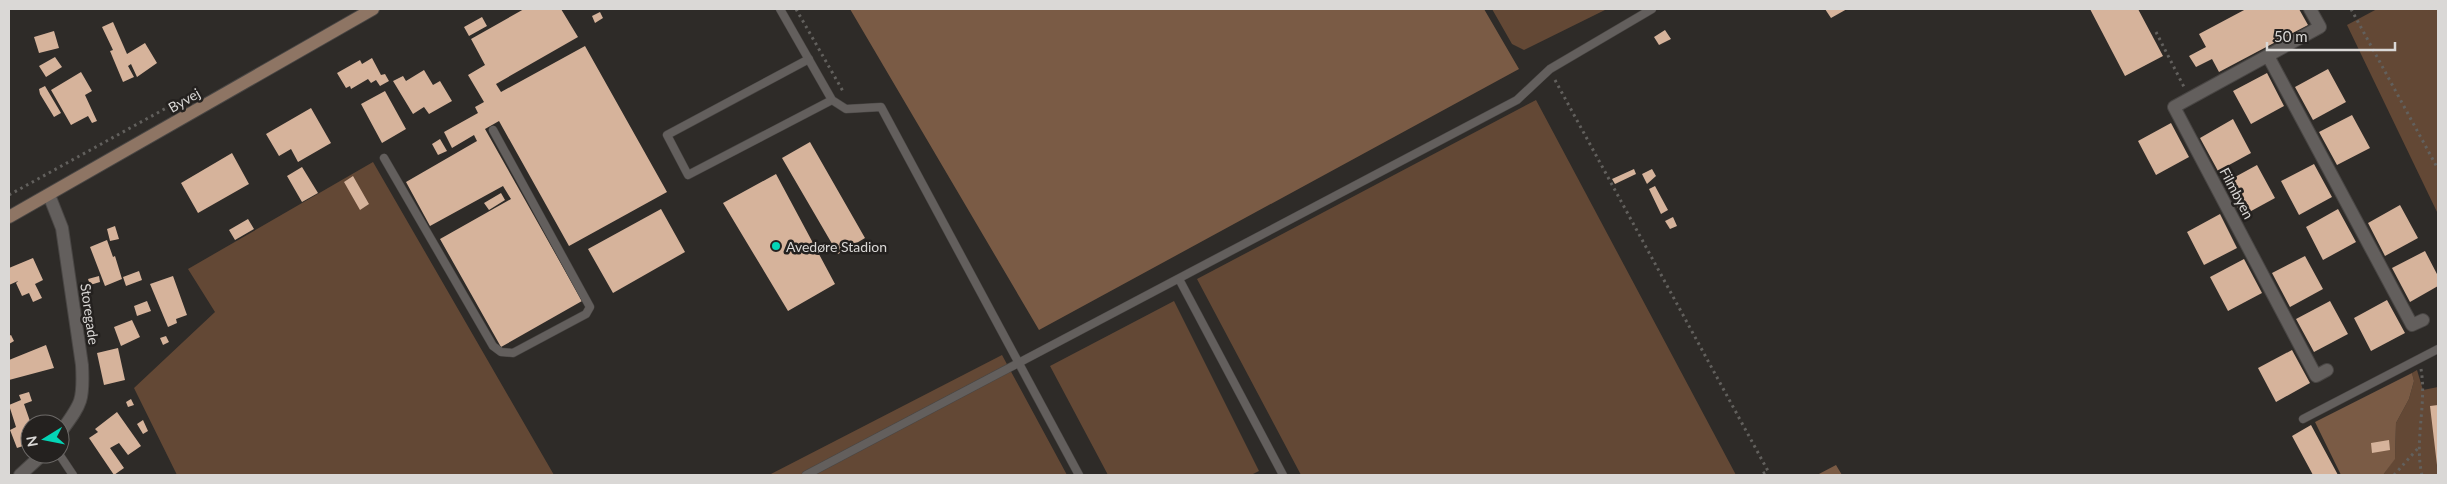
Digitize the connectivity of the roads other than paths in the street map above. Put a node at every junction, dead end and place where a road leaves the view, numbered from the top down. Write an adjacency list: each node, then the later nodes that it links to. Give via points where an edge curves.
1 (373, 9): 10 (street, Byvej)
2 (780, 9): 6 (lane)
3 (1652, 9): 12 (lane, via 1550,70 1517,100)
4 (2310, 9): 5 (street, Filmbyen, via 2320,27)
5 (2268, 56): 13 (street, via 2412,325); 16 (street, Filmbyen, via 2174,107 2316,376)
6 (809, 59): 7 (lane); 7 (lane, via 667,135 688,175)
7 (832, 100): 15 (lane, via 846,109 881,107)
8 (493, 130): 9 (lane, via 590,307 586,314 513,353 501,352 493,346)
9 (384, 158)
10 (49, 194): 11 (street, Byvej); 18 (street, Storegade, via 62,228 83,385 80,406)
11 (9, 217)
12 (1179, 279): 15 (lane); 23 (lane)
13 (2423, 320)
14 (2438, 349): 17 (lane)
15 (1019, 364): 21 (lane); 22 (lane)
16 (2327, 370)
17 (2303, 419)
18 (70, 420)
19 (66, 464): 20 (lane)
20 (73, 475)
21 (806, 475)
22 (1079, 475)
23 (1283, 475)

